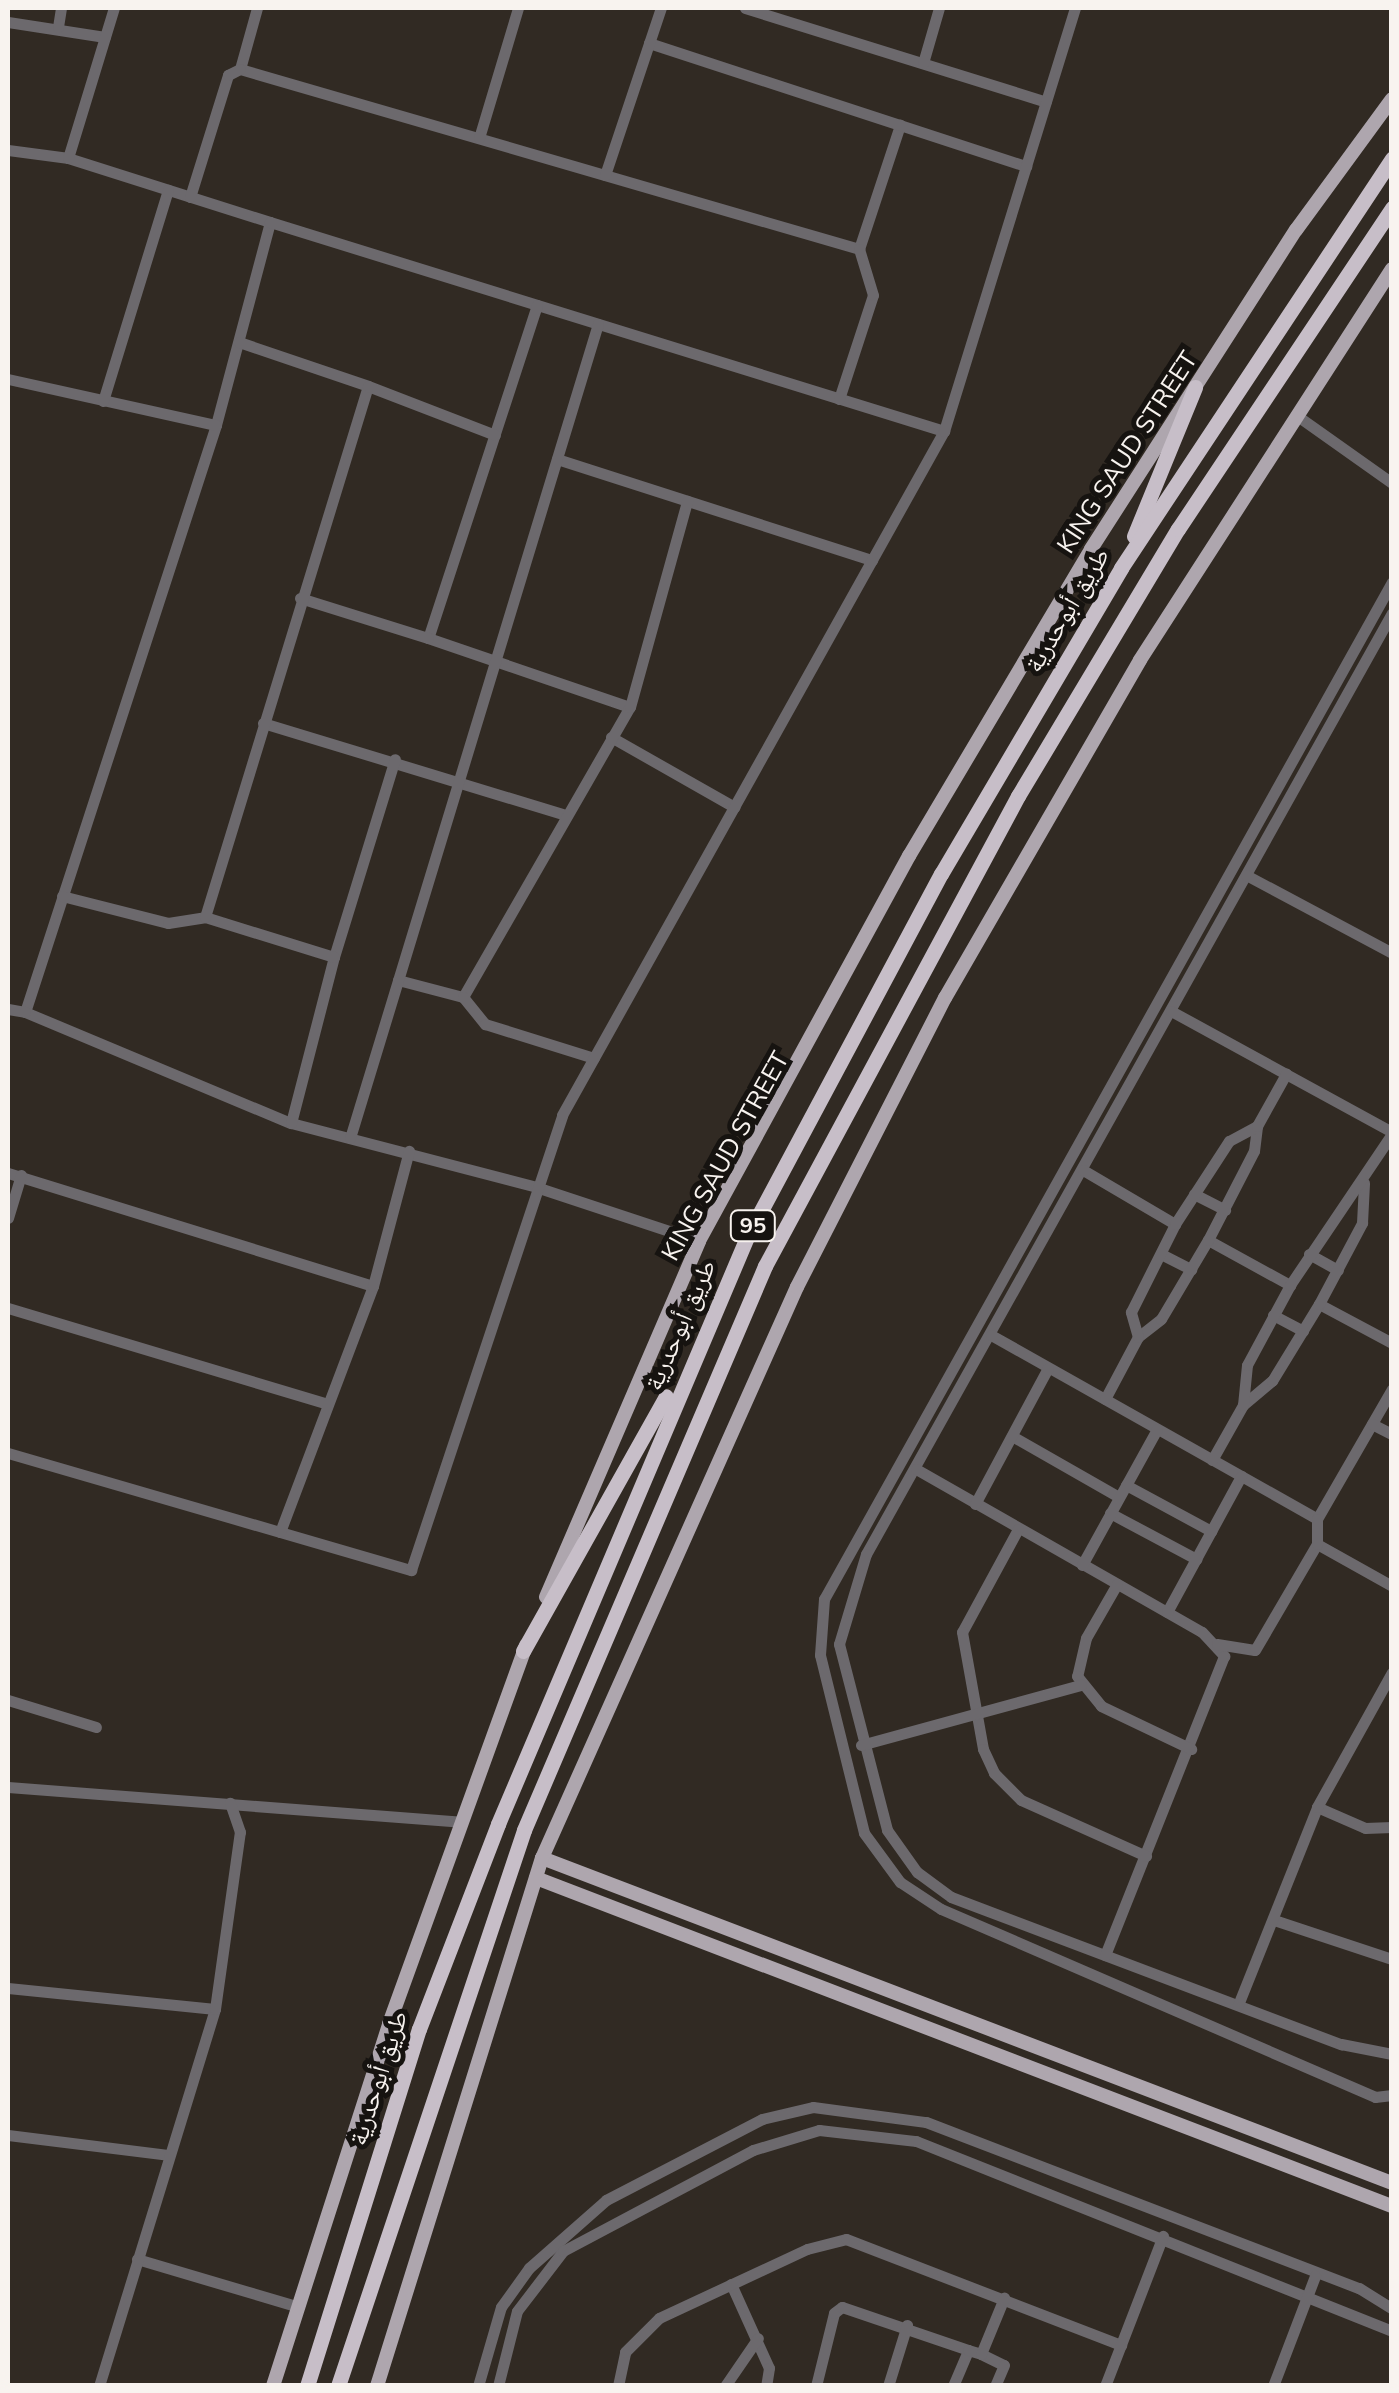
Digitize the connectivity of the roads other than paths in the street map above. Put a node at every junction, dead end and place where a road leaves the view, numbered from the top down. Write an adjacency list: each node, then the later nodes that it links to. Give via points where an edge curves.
1 (60, 8): 10 (street)
2 (114, 8): 11 (street)
3 (256, 8): 14 (street)
4 (518, 8): 18 (street)
5 (660, 8): 12 (street)
6 (746, 8): 13 (street)
7 (939, 8): 13 (street)
8 (1076, 8): 16 (street)
9 (8, 22): 10 (street)
10 (58, 26): 11 (street)
11 (105, 37): 20 (street)
12 (649, 44): 17 (street); 23 (street)
13 (923, 63): 16 (street)
14 (240, 69): 18 (street); 25 (street, via 228,75)
15 (1392, 99): 35 (main road, KING SAUD STREET)
16 (1046, 102): 22 (street)
17 (900, 125): 22 (street); 28 (street)
18 (479, 138): 23 (street)
19 (8, 150): 20 (street)
20 (68, 158): 24 (street)
21 (1392, 159): 46 (highway, طريق أبوحدرية / 95)
22 (1026, 166): 40 (street)
23 (606, 175): 28 (street)
24 (168, 190): 25 (street); 37 (street)
25 (190, 197): 27 (street)
26 (1392, 208): 173 (highway, 95, via 1178,529 1018,796 765,1266 524,1830)
27 (270, 222): 30 (street); 32 (street)
28 (859, 249): 36 (street, via 873,295)
29 (1392, 269): 38 (main road)
30 (537, 305): 31 (street); 41 (street)
31 (598, 324): 36 (street); 42 (street)
32 (239, 342): 34 (street); 39 (street)
33 (8, 379): 37 (street)
34 (368, 386): 41 (street); 48 (street)
35 (1195, 387): 46 (highway); 85 (main road, KING SAUD STREET, via 908,856)
36 (838, 398): 40 (street)
37 (103, 401): 39 (street)
38 (1296, 415): 43 (street); 142 (main road, via 1140,660 945,998 797,1287)
39 (216, 426): 60 (street)
40 (944, 431): 45 (street)
41 (495, 434): 50 (street)
42 (557, 459): 44 (street); 51 (street)
43 (1392, 483)
44 (687, 501): 45 (street); 52 (street)
45 (872, 560): 57 (street)
46 (1121, 568): 95 (highway, طريق أبوحدرية / 95, via 941,874)
47 (1392, 582): 151 (street, via 824,1598 820,1655 864,1833 900,1882 958,1917 1374,2097)
48 (300, 598): 50 (street); 53 (street)
49 (1392, 613): 59 (street)
50 (428, 638): 51 (street)
51 (496, 658): 52 (street); 56 (street)
52 (630, 707): 54 (street)
53 (263, 723): 55 (street); 61 (street)
54 (611, 738): 57 (street); 58 (street)
55 (395, 759): 56 (street); 63 (street)
56 (460, 777): 58 (street); 64 (street)
57 (734, 807): 69 (street)
58 (563, 814): 65 (street)
59 (1246, 875): 62 (street); 67 (street)
60 (62, 896): 61 (street, via 168,923); 68 (street)
61 (205, 917): 63 (street)
62 (1392, 953)
63 (334, 957): 71 (street)
64 (398, 980): 65 (street); 74 (street)
65 (464, 997): 69 (street, via 485,1024)
66 (8, 1010): 68 (street)
67 (1171, 1011): 70 (street); 76 (street)
68 (25, 1012): 71 (street)
69 (594, 1058): 79 (street)
70 (1286, 1074): 72 (street); 73 (street)
71 (291, 1123): 74 (street)
72 (1257, 1126): 80 (street, via 1229,1141); 81 (street, via 1254,1152)
73 (1392, 1132): 78 (street)
74 (350, 1138): 75 (street)
75 (409, 1152): 79 (street); 91 (street)
76 (1083, 1170): 83 (street); 97 (street)
77 (14, 1174): 82 (street); 91 (street)
78 (1364, 1183): 87 (street); 89 (street, via 1362,1223)
79 (536, 1187): 85 (street); 120 (street, via 411,1570)
80 (1194, 1194): 81 (street); 83 (street)
81 (1224, 1210): 84 (street)
82 (8, 1218)
83 (1175, 1224): 86 (street)
84 (1208, 1240): 88 (street); 90 (street)
85 (699, 1242): 128 (main road, KING SAUD STREET)
86 (1161, 1254): 88 (street); 98 (street, via 1132,1312)
87 (1309, 1254): 89 (street); 90 (street)
88 (1191, 1269): 98 (street, via 1156,1327)
89 (1338, 1270): 92 (street)
90 (1290, 1285): 94 (street)
91 (373, 1286): 103 (street)
92 (1319, 1304): 96 (street); 99 (street)
93 (8, 1308): 103 (street)
94 (1274, 1315): 96 (street); 104 (street, via 1247,1365)
95 (707, 1322): 128 (highway); 172 (highway, طريق أبوحدرية / 95, via 571,1638 419,2029)
96 (1303, 1332): 104 (street, via 1272,1381)
97 (991, 1335): 100 (street); 111 (street)
98 (1138, 1338): 102 (street)
99 (1392, 1344)
100 (1048, 1368): 102 (street); 108 (street)
101 (1392, 1389): 105 (street)
102 (1105, 1399): 106 (street)
103 (328, 1404): 120 (street)
104 (1243, 1405): 110 (street)
105 (1372, 1424): 107 (street); 117 (street)
106 (1158, 1429): 110 (street); 113 (street)
107 (1392, 1434)
108 (1012, 1436): 114 (street); 115 (street)
109 (8, 1453): 120 (street)
110 (1212, 1460): 112 (street)
111 (916, 1469): 115 (street); 134 (street, via 847,1602 839,1644)
112 (1242, 1476): 117 (street); 119 (street)
113 (1126, 1485): 114 (street); 119 (street)
114 (1120, 1497): 116 (street)
115 (976, 1504): 118 (street)
116 (1110, 1513): 122 (street); 123 (street)
117 (1317, 1519): 121 (street)
118 (1018, 1529): 123 (street); 132 (street, via 962,1632)
119 (1211, 1531): 122 (street)
120 (280, 1532)
121 (1318, 1544): 125 (street); 127 (street, via 1255,1650)
122 (1196, 1559): 126 (street)
123 (1082, 1565): 124 (street)
124 (1116, 1584): 126 (street); 130 (street, via 1078,1656)
125 (1392, 1586)
126 (1167, 1612): 127 (street)
127 (1217, 1644): 135 (street, via 1225,1669)
128 (523, 1651): 139 (main road, KING SAUD STREET)
129 (1392, 1672): 138 (street)
130 (1081, 1684): 132 (street); 135 (street, via 1101,1706)
131 (8, 1700): 133 (street)
132 (972, 1716): 134 (street); 141 (street, via 1006,1789)
133 (96, 1727)
134 (861, 1745): 145 (street, via 887,1830 917,1872 950,1897)
135 (1191, 1750): 141 (street)
136 (8, 1787): 137 (street)
137 (230, 1804): 139 (street); 149 (street, via 240,1832)
138 (1316, 1806): 140 (street, via 1364,1828); 144 (street)
139 (458, 1822): 162 (main road, KING SAUD STREET)
140 (1392, 1827)
141 (1146, 1856): 145 (street)
142 (542, 1858): 143 (main road); 154 (main road)
143 (536, 1878): 155 (main road); 174 (main road)
144 (1274, 1920): 146 (street); 148 (street)
145 (1106, 1955): 148 (street)
146 (1392, 1958)
147 (8, 1988): 149 (street)
148 (1238, 2005): 150 (street)
149 (215, 2010): 153 (street)
150 (1392, 2054)
151 (1392, 2095)
152 (8, 2135): 153 (street)
153 (168, 2156): 157 (street)
154 (1392, 2184)
155 (1392, 2206)
156 (1163, 2236): 160 (street); 167 (street); 176 (street, via 916,2141 819,2130 753,2150 563,2251 517,2311)
157 (136, 2258): 162 (street); 170 (street)
158 (1315, 2276): 160 (street); 163 (street, via 1359,2288); 175 (street, via 926,2122 813,2107 762,2119 606,2200 529,2268 501,2307)
159 (732, 2284): 161 (street, via 846,2239); 166 (street); 177 (street, via 640,2334 625,2352)
160 (1309, 2292): 165 (street); 185 (street)
161 (1004, 2298): 167 (street); 169 (street)
162 (296, 2306): 171 (main road, KING SAUD STREET)
163 (1392, 2310)
164 (907, 2325): 168 (street); 180 (street, via 842,2308 834,2314); 181 (street)
165 (1392, 2330)
166 (758, 2338): 178 (street); 179 (street)
167 (1121, 2345): 184 (street)
168 (968, 2350): 169 (street); 182 (street)
169 (982, 2354): 183 (street, via 1004,2365)
170 (99, 2386)
171 (273, 2386)
172 (307, 2386)
173 (338, 2386)
174 (378, 2386)
175 (478, 2386)
176 (498, 2386)
177 (618, 2386)
178 (724, 2386)
179 (766, 2386)
180 (816, 2386)
181 (888, 2386)
182 (953, 2386)
183 (996, 2386)
184 (1105, 2386)
185 (1273, 2386)

